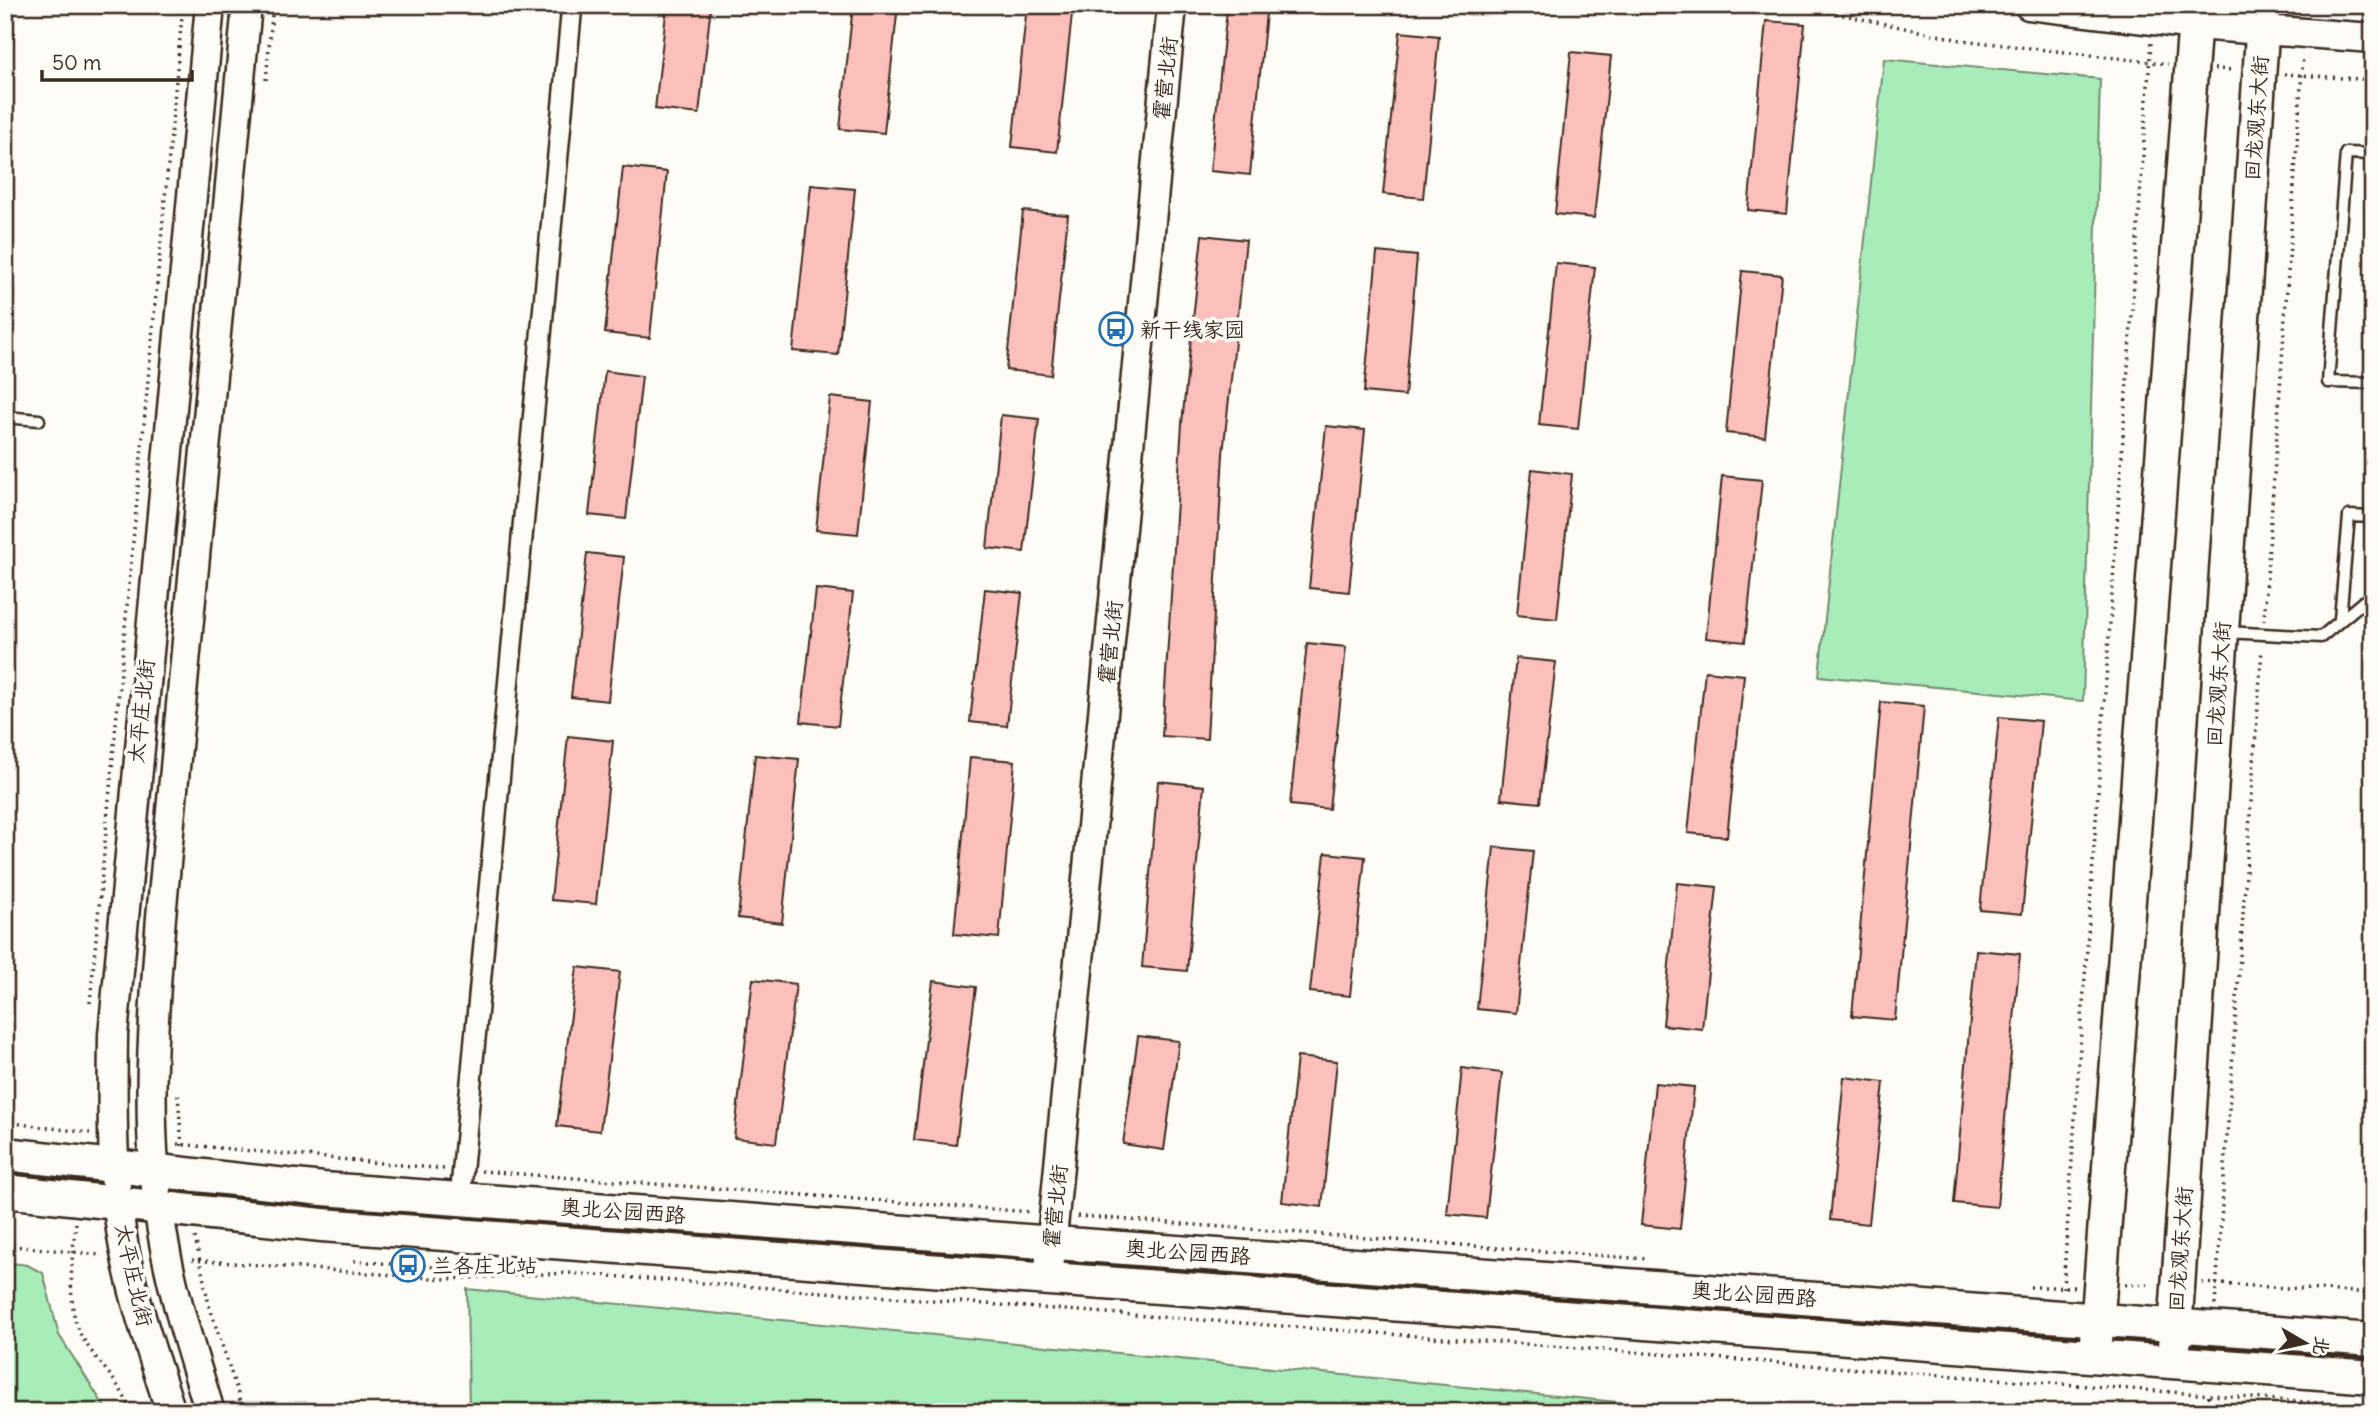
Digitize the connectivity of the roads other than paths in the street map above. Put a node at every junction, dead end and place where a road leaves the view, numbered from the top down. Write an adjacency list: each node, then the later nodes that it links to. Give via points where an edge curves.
1 (210, 5): 18 (main road, 太平庄北街, via 115,986 112,1083)
2 (247, 5): 19 (main road, 太平庄北街, via 161,917 153,1037)
3 (572, 5): 20 (street)
4 (1172, 5): 24 (main road, 霍营北街)
5 (2029, 5): 6 (main road, via 2152,20)
6 (2196, 15): 7 (main road); 26 (main road)
7 (2263, 18): 8 (main road, via 2305,33); 16 (main road, 回龙观东大街)
8 (2373, 38)
9 (2373, 154): 10 (lane, via 2346,153 2328,382)
10 (2373, 383)
11 (5, 416): 12 (lane)
12 (39, 420)
13 (2373, 517): 15 (lane, via 2349,516)
14 (2373, 602): 15 (lane, via 2364,601)
15 (2340, 619): 16 (lane, via 2321,637)
16 (2222, 631): 27 (main road, 回龙观东大街)
17 (5, 1154): 18 (main road, 奥北公园西路)
18 (116, 1168): 19 (main road, 奥北公园西路); 22 (main road, 太平庄北街)
19 (155, 1172): 20 (main road, 奥北公园西路); 23 (main road, 太平庄北街)
20 (462, 1184): 24 (main road, 奥北公园西路)
21 (5, 1191): 22 (main road, 奥北公园西路)
22 (119, 1204): 23 (main road, 奥北公园西路); 32 (main road, 太平庄北街, via 132,1284)
23 (158, 1209): 25 (main road, 奥北公园西路); 33 (main road, 太平庄北街, via 179,1310)
24 (1052, 1242): 25 (main road, 霍营北街); 26 (main road, 奥北公园西路, via 2061,1302)
25 (1048, 1279): 29 (main road, 奥北公园西路, via 2057,1369)
26 (2098, 1320): 27 (main road, 奥北公园西路); 29 (main road)
27 (2175, 1325): 28 (main road, 奥北公园西路); 30 (main road, 回龙观东大街)
28 (2373, 1340)
29 (2095, 1356): 30 (main road, 奥北公园西路)
30 (2173, 1362): 31 (main road, 奥北公园西路)
31 (2373, 1377)
32 (171, 1412)
33 (210, 1412)

